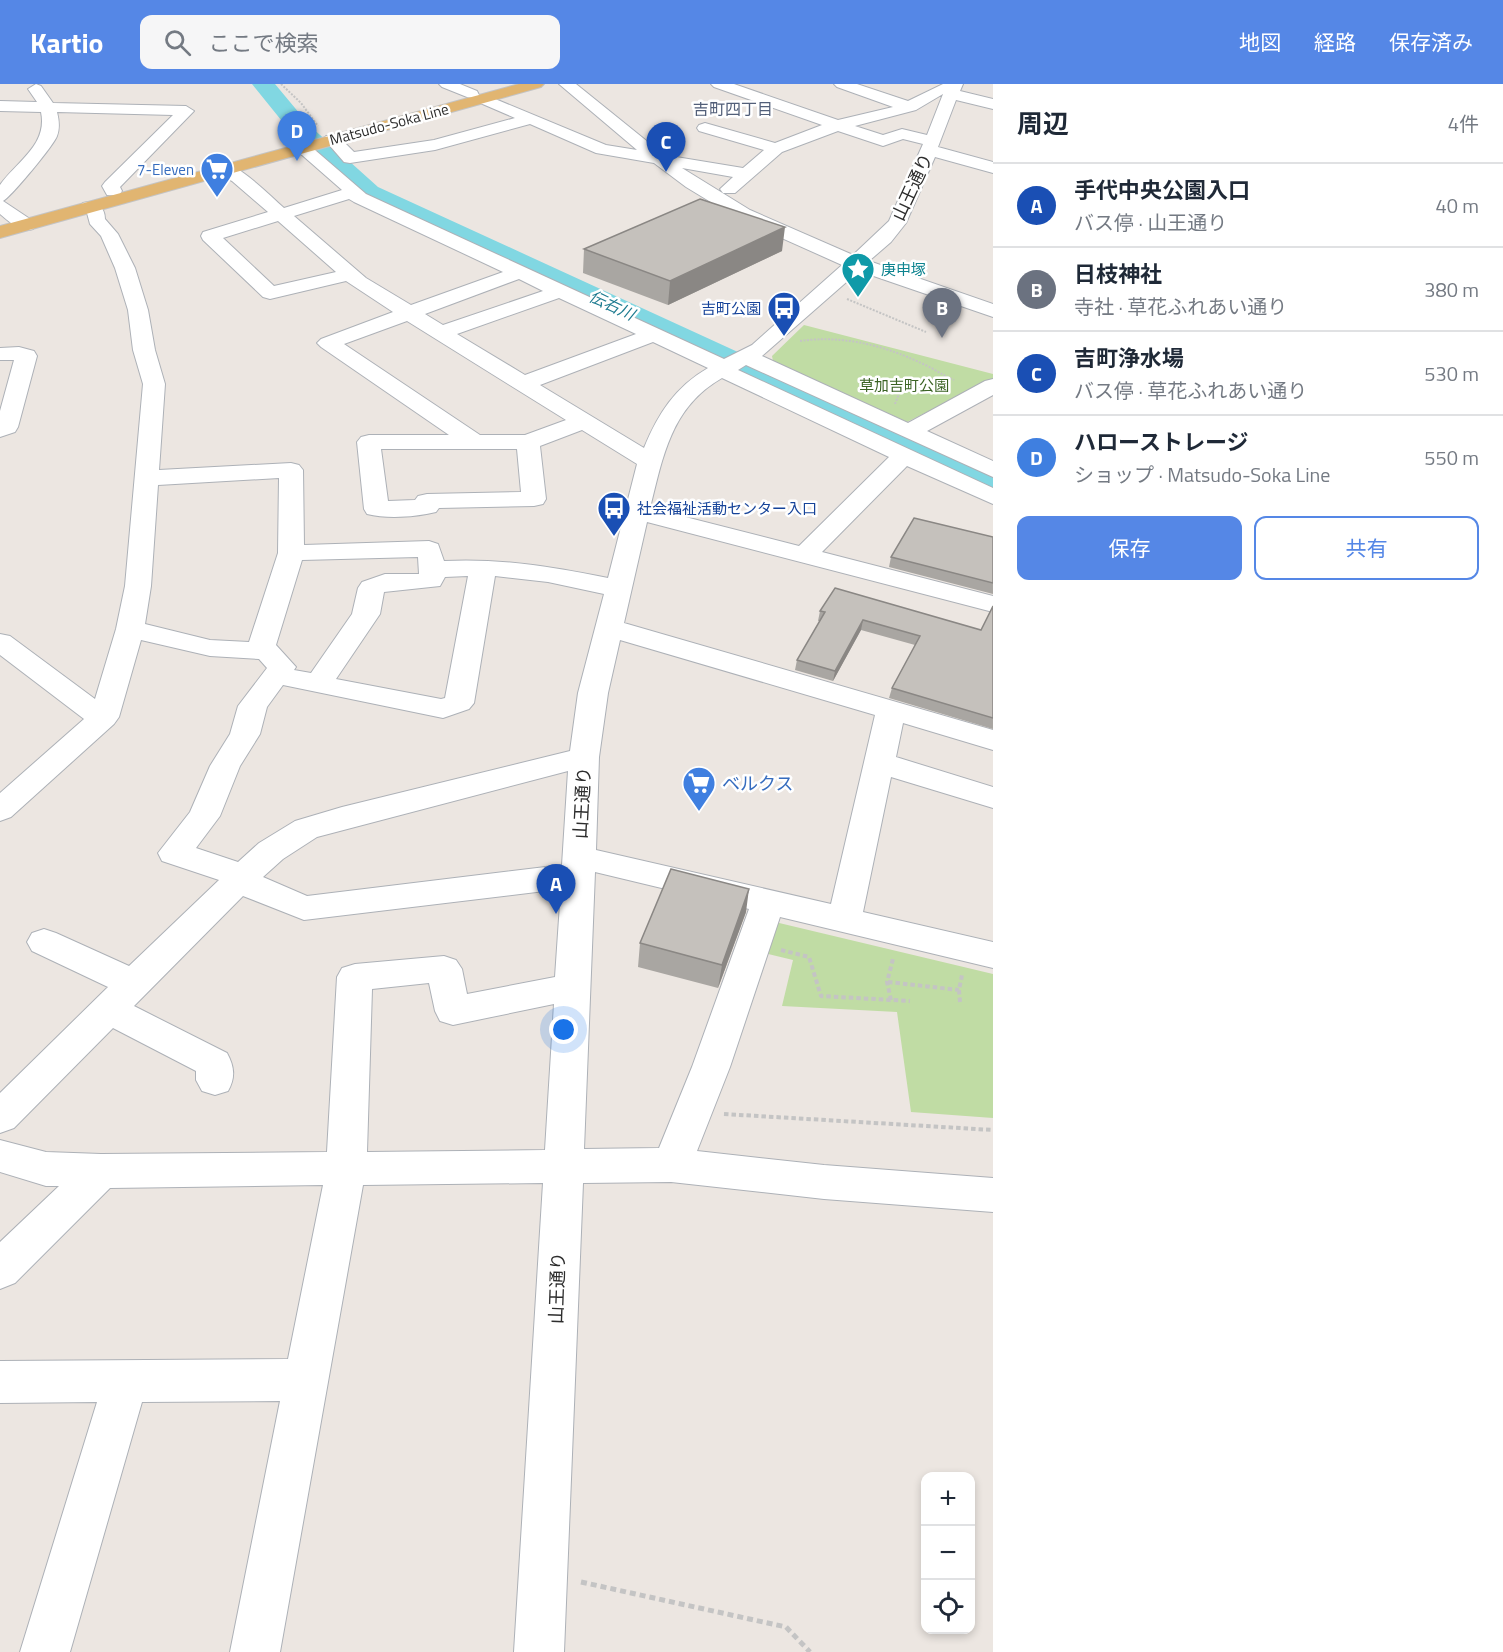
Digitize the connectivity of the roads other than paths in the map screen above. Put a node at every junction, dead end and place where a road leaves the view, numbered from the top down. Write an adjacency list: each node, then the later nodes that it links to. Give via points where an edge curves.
1 (32, 84): 14 (street)
2 (447, 84): 10 (street)
3 (509, 84): 10 (main road, Matsudo-Soka Line)
4 (536, 84): 10 (main road, Matsudo-Soka Line)
5 (567, 84): 12 (street)
6 (719, 84): 17 (street)
7 (842, 84): 15 (street)
8 (918, 87): 9 (street)
9 (949, 89): 11 (street); 15 (street); 23 (street, 山王通り)
10 (477, 97): 16 (street); 19 (main road, Matsudo-Soka Line)
11 (993, 104)
12 (594, 105): 16 (street); 26 (street)
13 (0, 106): 14 (street)
14 (49, 106): 31 (street, via 186,111 111,186); 34 (street, via 51,123 43,146)
15 (910, 106): 17 (street)
16 (532, 120): 20 (street); 25 (street, via 435,145)
17 (838, 125): 23 (street, via 883,141 902,134); 24 (street)
18 (705, 128): 24 (street)
19 (327, 134): 22 (main road, Matsudo-Soka Line); 25 (street, via 350,158)
20 (575, 138): 21 (street); 26 (street, via 603,149)
21 (539, 142)
22 (298, 145): 27 (main road, Matsudo-Soka Line); 32 (street)
23 (931, 146): 28 (street); 40 (street, 山王通り, via 897,223)
24 (776, 148): 30 (street)
25 (372, 155): 29 (street)
26 (663, 160): 30 (street); 33 (street)
27 (219, 167): 31 (main road, Matsudo-Soka Line); 36 (main road, Matsudo-Soka Line); 37 (street, via 238,177)
28 (993, 168)
29 (389, 169)
30 (747, 174): 33 (street, via 724,193)
31 (114, 191): 38 (main road, Matsudo-Soka Line)
32 (351, 193): 37 (street); 41 (street)
33 (711, 195): 40 (street, via 769,226)
34 (0, 197)
35 (0, 206): 38 (street)
36 (89, 207): 38 (main road, Matsudo-Soka Line); 60 (street, via 96,211 96,220 109,234 125,268 154,384)
37 (280, 215): 42 (street); 42 (street, via 210,236 270,293)
38 (14, 222): 39 (main road, Matsudo-Soka Line)
39 (0, 232)
40 (856, 262): 44 (street); 49 (street, 山王通り)
41 (518, 273): 43 (street); 45 (street)
42 (348, 275): 45 (street)
43 (561, 291): 46 (street); 47 (street)
44 (993, 311)
45 (408, 314): 46 (street); 55 (street, via 328,343)
46 (439, 333): 50 (street)
47 (653, 334): 49 (street); 50 (street)
48 (0, 354): 53 (street, via 26,356 7,427)
49 (733, 364): 54 (street); 57 (street); 58 (street, 山王通り, via 698,384 676,405)
50 (522, 384): 52 (street)
51 (993, 386): 54 (street)
52 (584, 422): 56 (street); 58 (street)
53 (0, 430)
54 (910, 431): 59 (street)
55 (473, 441): 56 (street); 62 (street, via 369,442 376,509)
56 (528, 442): 62 (street, via 534,499 427,501)
57 (907, 456): 61 (street); 65 (street)
58 (650, 462): 63 (street, 山王通り)
59 (993, 470)
60 (146, 478): 64 (street, via 291,470); 71 (street, via 138,586)
61 (993, 497)
62 (427, 507): 66 (street)
63 (637, 512): 65 (street); 68 (street, 山王通り)
64 (291, 553): 66 (street); 73 (street)
65 (805, 555): 69 (street)
66 (431, 560): 67 (street); 74 (street, via 431,580 385,582 371,588 366,614)
67 (483, 567): 68 (street); 74 (street, via 459,702 443,710)
68 (620, 588): 70 (street, 山王通り)
69 (993, 604)
70 (610, 628): 75 (street); 78 (street, 山王通り, via 593,693)
71 (130, 629): 73 (street); 76 (street)
72 (0, 642): 76 (street)
73 (268, 663): 74 (street); 83 (street, via 245,734 225,766 204,816 174,853)
74 (319, 684)
75 (891, 710): 77 (street); 79 (street)
76 (102, 718): 81 (street)
77 (993, 740)
78 (584, 757): 82 (street, 山王通り); 83 (street, via 306,830 271,851)
79 (880, 763): 80 (street); 85 (street)
80 (993, 798)
81 (0, 810)
82 (578, 866): 83 (street, via 304,908); 84 (street); 88 (street, 山王通り)
83 (242, 878): 89 (street)
84 (768, 902): 85 (street); 93 (street, via 695,1112)
85 (844, 920): 87 (street)
86 (44, 942): 89 (street)
87 (993, 955)
88 (571, 987): 94 (street, 山王通り); 95 (street, via 453,1011 444,969 355,977)
89 (122, 997): 90 (street, via 214,1063); 91 (street)
90 (215, 1080)
91 (0, 1117)
92 (0, 1156): 96 (street, via 46,1169)
93 (671, 1165): 94 (street); 97 (street)
94 (562, 1167): 95 (street); 104 (street, 山王通り)
95 (346, 1169): 96 (street); 99 (street)
96 (101, 1171): 98 (street)
97 (993, 1195)
98 (0, 1270)
99 (306, 1380): 100 (street); 103 (street)
100 (126, 1381): 101 (street); 102 (street)
101 (0, 1382)
102 (45, 1652)
103 (255, 1652)
104 (539, 1652)

